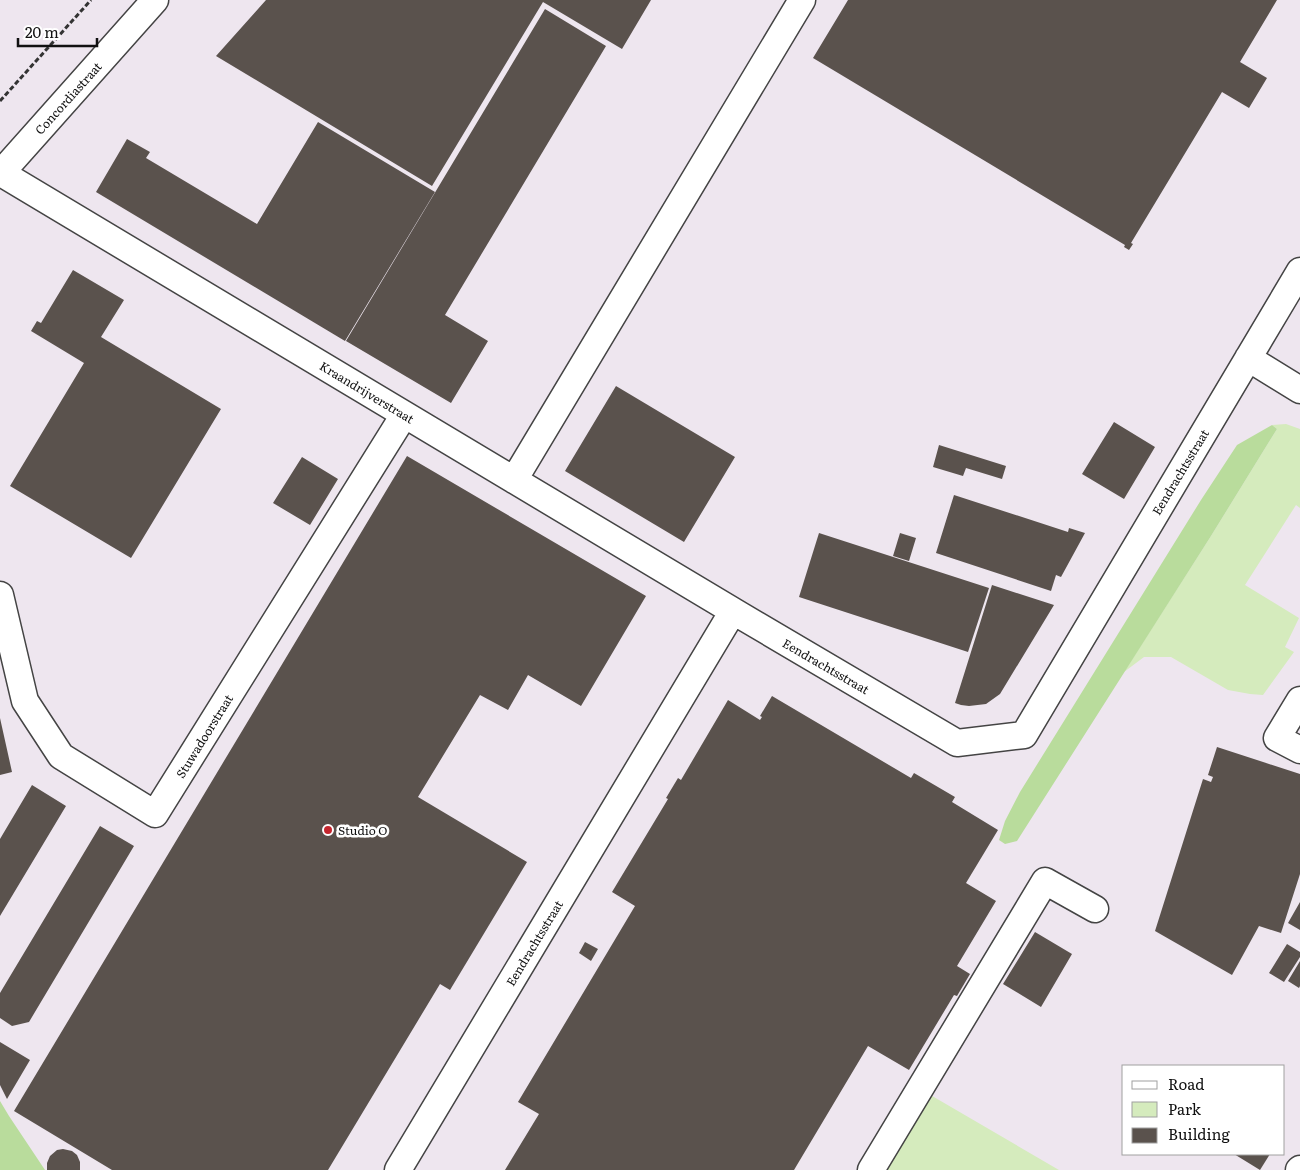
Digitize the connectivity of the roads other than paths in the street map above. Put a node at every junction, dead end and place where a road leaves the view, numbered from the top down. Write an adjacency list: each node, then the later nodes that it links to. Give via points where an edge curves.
1 (155, 0): 3 (street, Concordiastraat)
2 (802, 0): 8 (street)
3 (1, 174): 7 (street, Kraandrijverstraat)
4 (1300, 270): 5 (street, Eendrachtsstraat)
5 (1248, 358): 6 (street); 10 (street, Eendrachtsstraat, via 1024,735 957,743)
6 (1300, 390)
7 (404, 415): 8 (street, Kraandrijverstraat); 9 (street, Stuwadoorstraat, via 155,814 61,756 25,701)
8 (514, 480): 10 (street, Kraandrijverstraat)
9 (0, 595)
10 (733, 611): 14 (street, Eendrachtsstraat)
11 (1300, 700): 12 (street, via 1277,738)
12 (1300, 750)
13 (1095, 909): 15 (street, via 1045,881)
14 (398, 1170)
15 (872, 1170)

